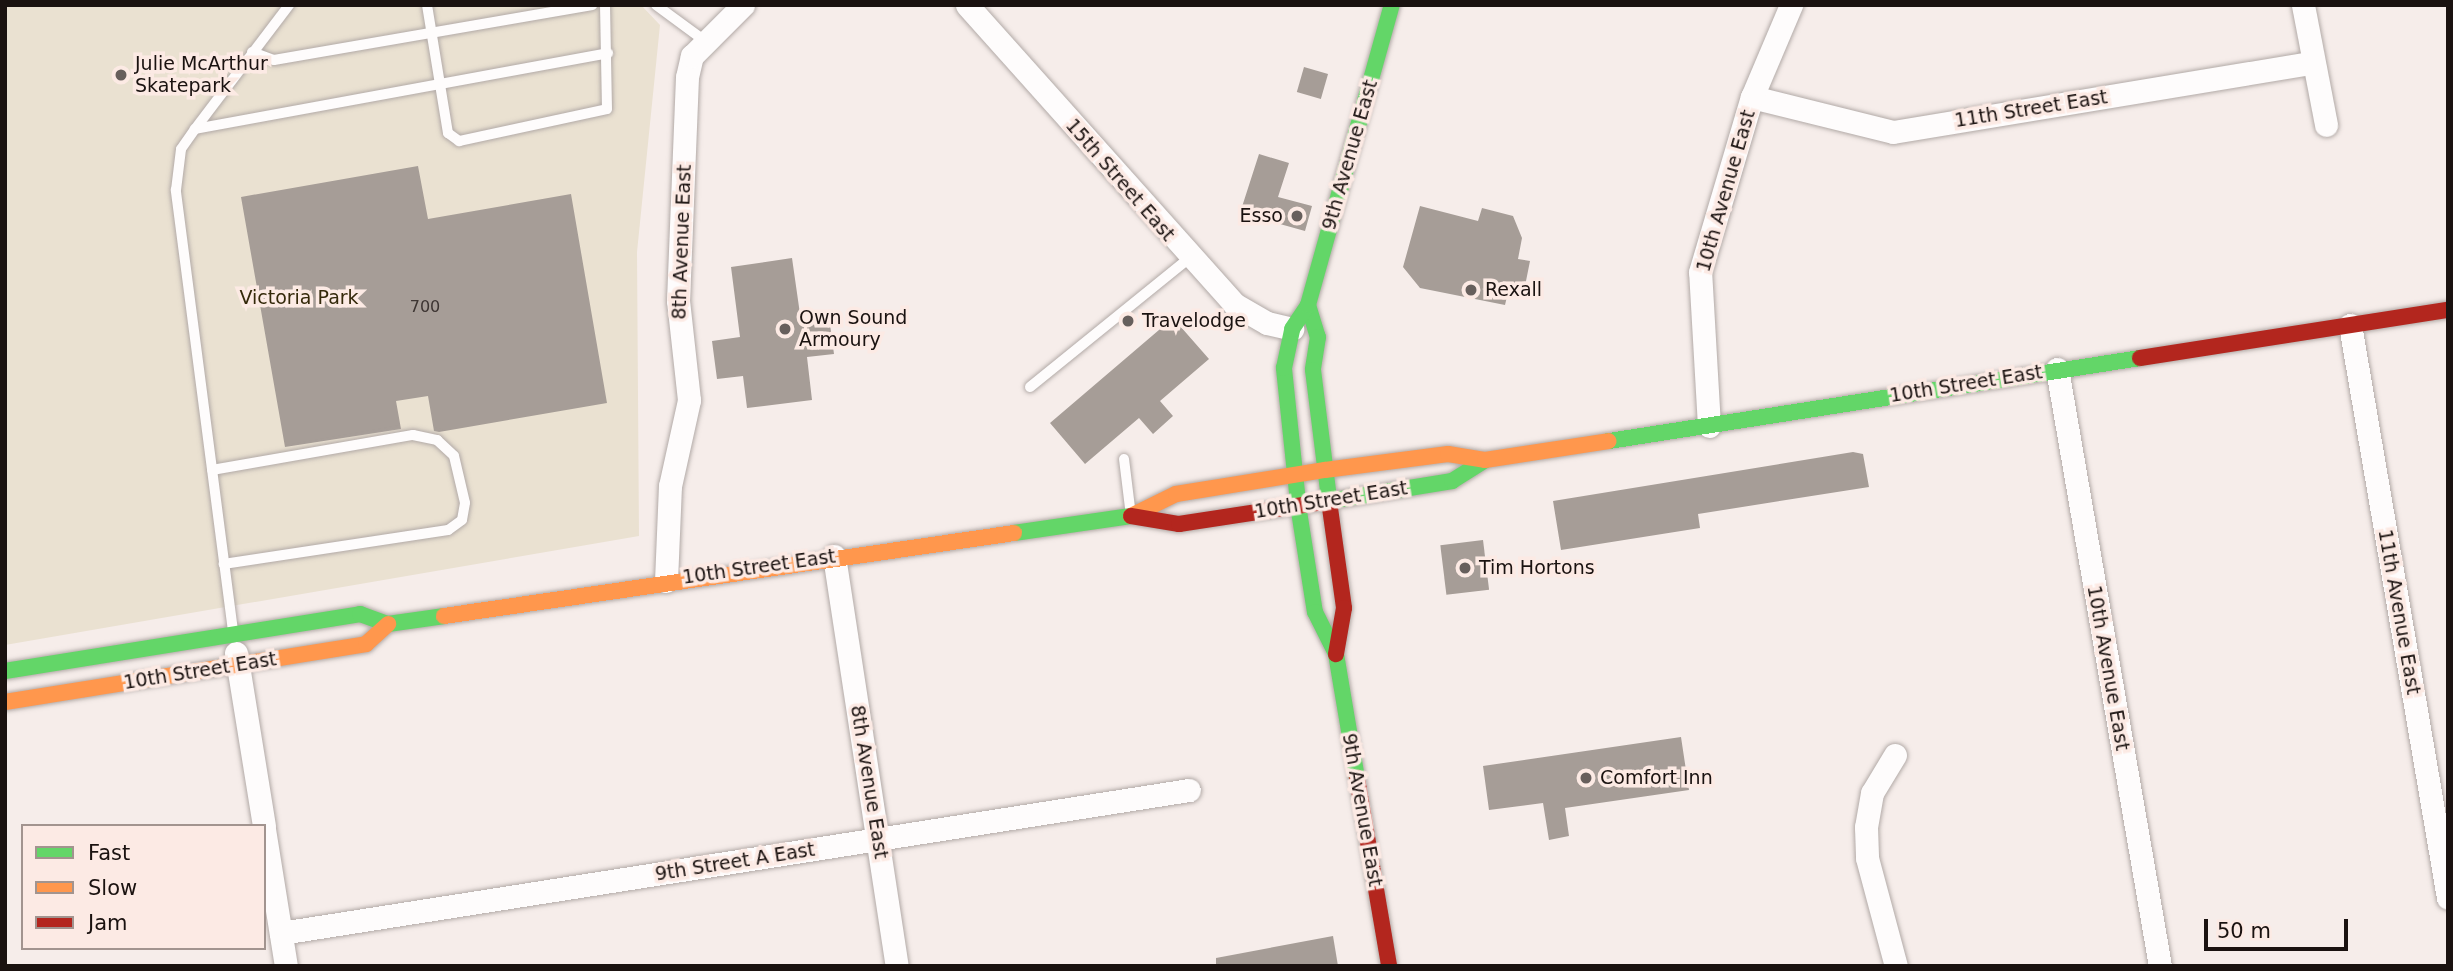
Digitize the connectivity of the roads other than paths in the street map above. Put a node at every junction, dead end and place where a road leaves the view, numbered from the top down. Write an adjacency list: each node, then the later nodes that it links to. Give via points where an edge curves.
1 (289, 5): 13 (lane)
2 (427, 5): 11 (lane)
3 (592, 5): 11 (lane)
4 (604, 5): 14 (lane)
5 (656, 5): 12 (lane)
6 (743, 5): 12 (street, 8th Avenue East)
7 (967, 5): 20 (street, 15th Street East)
8 (1392, 5): 21 (main road, 9th Avenue East)
9 (1791, 5): 17 (street, 10th Avenue East)
10 (2303, 5): 15 (street)
11 (431, 33): 13 (lane, via 274,60); 16 (lane)
12 (705, 41): 38 (street, 8th Avenue East, via 692,56 687,77 678,301 689,400 670,486)
13 (252, 52): 19 (lane)
14 (608, 53): 16 (lane); 16 (lane, via 610,101 599,114 458,141 448,133)
15 (2312, 63): 17 (street, 11th Street East, via 1893,132); 18 (street)
16 (440, 84): 19 (lane)
17 (1752, 97): 27 (street, 10th Avenue East, via 1700,272)
18 (2326, 125)
19 (195, 129): 30 (lane, via 175,169)
20 (1188, 259): 24 (street, 15th Street East, via 1234,304 1267,323); 26 (lane)
21 (1308, 305): 24 (main road, 9th Avenue East); 31 (main road, via 1318,337 1313,370)
22 (2448, 310): 23 (main road, 10th Street East)
23 (2350, 325): 25 (main road, 10th Street East); 50 (street, 11th Avenue East)
24 (1292, 328): 32 (main road, 9th Avenue East, via 1284,400)
25 (2057, 369): 27 (main road, 10th Street East); 56 (street, 10th Avenue East)
26 (1030, 387)
27 (1709, 426): 29 (main road, 10th Street East)
28 (1124, 459): 35 (lane)
29 (1485, 460): 31 (main road, 10th Street East, via 1448,454); 33 (main road, 10th Street East, via 1452,481)
30 (212, 470): 37 (lane); 37 (lane, via 414,435 437,440 454,456 465,503 462,520 448,530)
31 (1325, 470): 32 (main road, 10th Street East); 33 (main road, 9th Avenue East)
32 (1293, 475): 34 (main road, 9th Avenue East); 35 (main road, 10th Street East, via 1176,494)
33 (1329, 500): 34 (main road, 10th Street East); 41 (main road, 9th Avenue East, via 1344,608)
34 (1298, 505): 35 (main road, 10th Street East, via 1179,524); 41 (main road, 9th Avenue East, via 1315,612)
35 (1131, 516): 36 (main road, 10th Street East)
36 (834, 556): 38 (main road, 10th Street East); 49 (street, 8th Avenue East)
37 (224, 564): 40 (lane)
38 (666, 581): 39 (main road, 10th Street East)
39 (388, 624): 40 (main road, 10th Street East, via 360,614); 42 (main road, 10th Street East, via 366,644)
40 (233, 634): 42 (street); 43 (main road, 10th Street East)
41 (1335, 654): 54 (main road, 9th Avenue East)
42 (238, 664): 44 (main road, 10th Street East); 47 (street)
43 (5, 671)
44 (5, 702)
45 (1895, 755): 55 (street, via 1872,793 1866,827 1867,858)
46 (1189, 790): 49 (street, 9th Street A East)
47 (264, 824)
48 (266, 839): 51 (street)
49 (877, 840): 51 (street, 9th Street A East); 53 (street, 8th Avenue East)
50 (2448, 898)
51 (281, 933): 52 (street)
52 (286, 966)
53 (898, 966)
54 (1389, 966)
55 (1896, 966)
56 (2160, 966)

